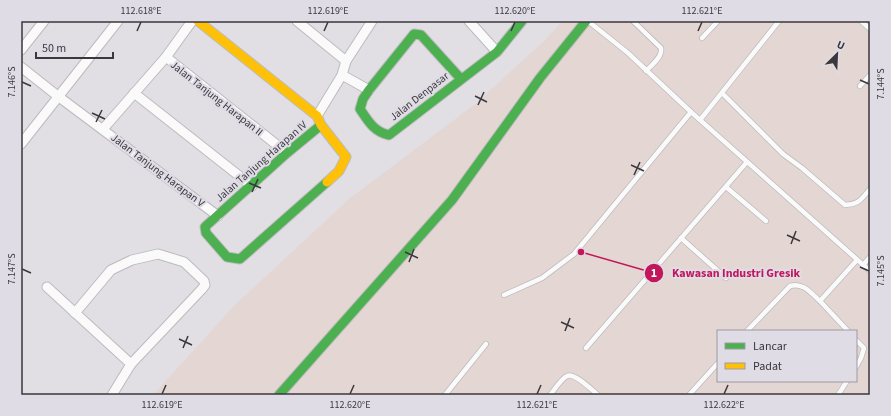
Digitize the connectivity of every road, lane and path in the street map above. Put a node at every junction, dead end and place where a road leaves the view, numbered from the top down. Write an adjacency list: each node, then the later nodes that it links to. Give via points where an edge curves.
1 (44, 21): 16 (street)
2 (118, 21): 29 (street)
3 (192, 21): 18 (street)
4 (198, 21): 31 (street)
5 (297, 21): 19 (street)
6 (372, 21): 19 (street)
7 (469, 21): 17 (street)
8 (522, 21): 17 (street)
9 (587, 21): 21 (lane); 63 (street, via 540,78 452,200)
10 (633, 21): 21 (lane, via 662,51)
11 (718, 21): 15 (lane)
12 (779, 21): 28 (lane)
13 (861, 21): 14 (lane)
14 (870, 29)
15 (702, 38)
16 (21, 50)
17 (497, 52): 24 (street)
18 (166, 57): 27 (street); 36 (street, Jalan Tanjung Harapan II)
19 (346, 61): 22 (street)
20 (21, 67): 29 (street, Jalan Tanjung Harapan V)
21 (646, 70): 30 (lane)
22 (342, 75): 26 (street); 31 (street)
23 (870, 75): 25 (lane)
24 (461, 79): 26 (street, Jalan Denpasar, via 420,35 414,34); 26 (street, Jalan Denpasar, via 389,135 380,133 372,127 360,109)
25 (860, 86)
26 (369, 90)
27 (134, 93): 34 (street); 38 (street)
28 (722, 93): 32 (lane); 40 (lane, via 783,154 844,204 860,201)
29 (58, 97): 34 (street, Jalan Tanjung Harapan V); 35 (street)
30 (691, 112): 32 (lane); 50 (lane, via 574,254 542,278)
31 (317, 116): 33 (street)
32 (700, 120): 37 (lane)
33 (321, 125): 36 (street, Jalan Tanjung Harapan IV); 41 (street, Jalan Tanjung Harapan IV, via 346,157 342,168 240,259 227,257 206,233 209,222)
34 (103, 129): 41 (street, Jalan Tanjung Harapan V)
35 (21, 144)
36 (287, 153): 38 (street, Jalan Tanjung Harapan IV)
37 (747, 162): 39 (lane); 45 (lane)
38 (252, 186): 41 (street, Jalan Tanjung Harapan IV)
39 (726, 187): 42 (lane); 43 (lane)
40 (870, 189)
41 (218, 216)
42 (766, 221)
43 (681, 238): 48 (lane); 57 (lane)
44 (870, 257): 46 (lane)
45 (857, 260): 46 (lane); 51 (lane)
46 (863, 265): 47 (lane)
47 (870, 271)
48 (726, 278)
49 (47, 287): 52 (street)
50 (504, 295)
51 (820, 301): 53 (lane, via 801,285 790,286); 54 (lane)
52 (75, 313): 58 (street); 58 (street, via 112,270 132,260 158,254 184,262 204,280 205,285)
53 (748, 330)
54 (847, 330)
55 (857, 341): 60 (lane, via 864,348)
56 (486, 344): 64 (lane)
57 (586, 348)
58 (131, 364): 62 (street)
59 (717, 364): 67 (lane)
60 (857, 365)
61 (846, 382): 68 (lane)
62 (112, 395)
63 (279, 395)
64 (445, 395)
65 (550, 395): 66 (lane, via 566,376 571,375)
66 (598, 395)
67 (689, 395)
68 (838, 395)

